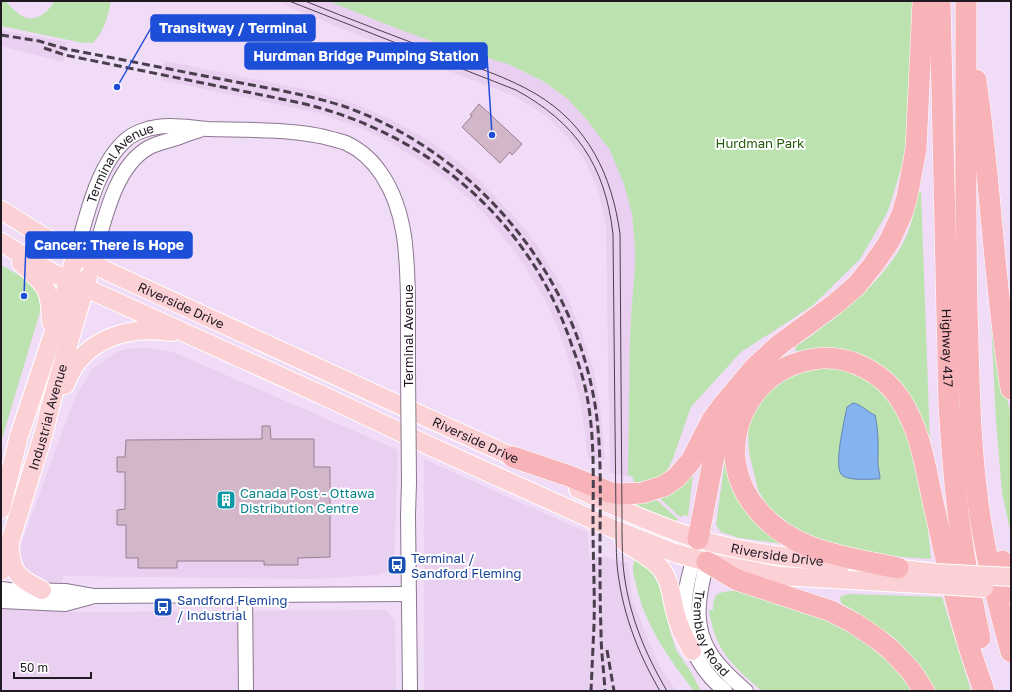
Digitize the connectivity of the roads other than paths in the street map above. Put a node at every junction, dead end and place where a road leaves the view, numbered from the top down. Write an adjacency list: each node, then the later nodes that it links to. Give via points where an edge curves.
1 (923, 1): 14 (highway, via 916,149 907,197 895,230 881,254 856,286 779,346)
2 (940, 1): 44 (highway, Highway 417, via 949,406 953,464 971,597)
3 (968, 1): 13 (highway, via 1002,328); 16 (highway, Highway 417, via 966,261)
4 (206, 129): 7 (street, Terminal Avenue, via 177,125 156,127 127,139 115,152 100,177); 8 (street, Terminal Avenue, via 155,145 140,153 132,162 114,194); 32 (street, Terminal Avenue, bridge, via 308,134 345,143 362,152 374,163 395,200 403,227 408,266)
5 (1, 210): 7 (main road, Riverside Drive, via 41,236)
6 (1, 244): 9 (main road, Riverside Drive); 11 (main road, via 42,283 50,297)
7 (76, 254): 8 (main road, Riverside Drive); 9 (main road, Industrial Avenue)
8 (92, 263): 10 (main road, Industrial Avenue); 17 (main road, Riverside Drive)
9 (68, 279): 10 (main road, Riverside Drive); 11 (main road, Industrial Avenue)
10 (85, 287): 12 (main road, Riverside Drive); 15 (main road, Industrial Avenue)
11 (52, 337): 18 (main road, Industrial Avenue, via 19,436)
12 (194, 338): 15 (main road, via 164,331 137,331 121,334 100,343 79,359 72,370); 19 (main road, Riverside Drive)
13 (1011, 389)
14 (734, 390): 17 (highway, via 712,420 684,470 664,486 651,491 631,494 609,492); 20 (highway, via 720,430)
15 (44, 432): 21 (main road, Industrial Avenue)
16 (972, 435): 31 (highway); 37 (highway, Highway 417, via 982,528)
17 (513, 457): 20 (main road, Riverside Drive, via 618,509)
18 (2, 505)
19 (576, 512): 22 (main road, Riverside Drive, via 641,541); 36 (main road, via 661,568 670,586 674,611 684,638)
20 (705, 541): 22 (street, Tremblay Road); 23 (main road, Riverside Drive, via 781,556)
21 (10, 543): 24 (main road, Industrial Avenue); 30 (main road, via 11,559 18,575)
22 (700, 561): 26 (main road, Riverside Drive, via 780,576); 36 (street, Tremblay Road, via 686,590 684,614); 41 (street, Tremblay Road, via 699,626 703,640 710,655 720,667); 42 (highway, via 737,580 831,612 854,623 891,650 911,671)
23 (898, 568): 26 (main road, Riverside Drive); 43 (highway, via 819,550 793,540 761,515 745,492 736,467 735,439 738,425 742,412 751,398 781,370 814,359 839,359 872,371 900,398 914,425 920,445 965,634)
24 (1, 571)
25 (1011, 577): 27 (main road, bridge)
26 (937, 579): 27 (main road, Riverside Drive, bridge)
27 (982, 581): 29 (main road)
28 (1, 589): 30 (street)
29 (1011, 589)
30 (42, 590): 34 (street)
31 (1011, 593)
32 (409, 594): 33 (street); 39 (street, Terminal Avenue)
33 (245, 595): 34 (street); 38 (street)
34 (94, 596): 35 (street, via 65,604)
35 (1, 602)
36 (692, 651): 40 (street, Tremblay Road, via 705,671)
37 (1011, 652)
38 (246, 691)
39 (410, 691)
40 (725, 691)
41 (746, 691)
42 (924, 691)
43 (984, 691)
44 (994, 691)

